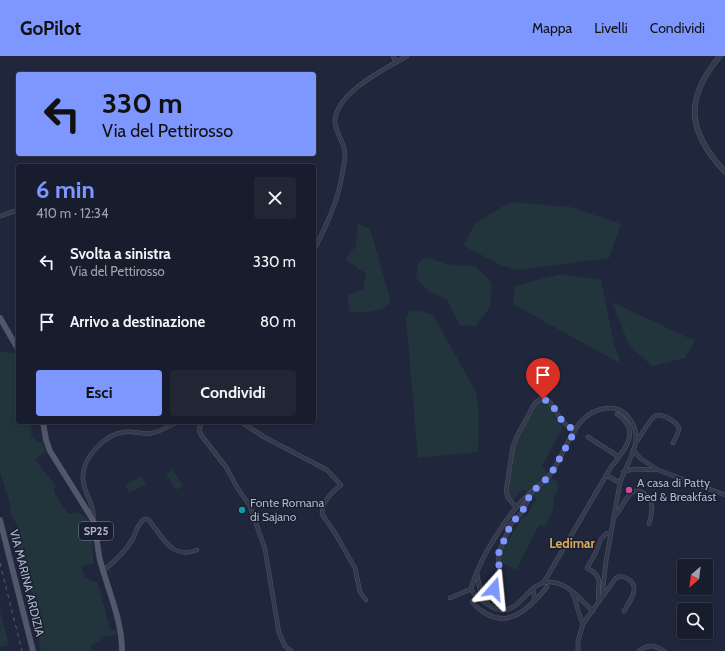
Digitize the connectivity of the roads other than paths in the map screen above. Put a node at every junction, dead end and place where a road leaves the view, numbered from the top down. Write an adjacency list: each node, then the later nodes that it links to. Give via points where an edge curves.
1 (393, 56): 4 (street)
2 (407, 56): 4 (street)
3 (720, 56): 5 (street, via 702,80 697,92 694,115 701,140)
4 (396, 62): 8 (street, via 361,84 338,112 335,123 345,149 341,186)
5 (725, 172)
6 (16, 211): 7 (street)
7 (0, 216)
8 (316, 246)
9 (0, 318): 10 (main road)
10 (16, 346)
11 (616, 414): 21 (street, via 626,422 631,434)
12 (43, 424): 31 (main road, SP25, via 46,440 56,463)
13 (174, 424): 31 (street, via 154,433 130,432 114,435 95,450 84,468 83,480 93,507)
14 (201, 424): 54 (street, via 199,429 201,435 226,467 250,506 265,549 279,633 285,646)
15 (244, 424): 44 (street, via 327,470 341,485 324,503 322,514 355,568 360,592)
16 (575, 431): 18 (street, via 593,412 610,408 618,410 630,419 634,426); 26 (street, via 552,472); 28 (street, via 562,421 551,403 543,399 535,403 513,446 506,491 508,498)
17 (588, 437): 21 (street)
18 (636, 442): 19 (street, via 654,416 658,415 678,426); 20 (street)
19 (673, 443)
20 (633, 450): 22 (street); 23 (street)
21 (619, 457): 24 (street)
22 (658, 470): 23 (street, via 634,469); 27 (street)
23 (623, 472): 25 (street)
24 (606, 476): 25 (street); 37 (street)
25 (620, 483): 29 (street)
26 (532, 491): 28 (street); 48 (street, via 522,512 511,524 499,552 499,580)
27 (725, 495)
28 (516, 507): 36 (street, via 484,556)
29 (613, 518): 32 (street, via 628,495 636,491 646,495 652,503); 33 (street)
30 (0, 520): 52 (main road, VIA MARINA ARDIZIA)
31 (93, 520): 35 (main road, SP25)
32 (649, 524)
33 (610, 533): 42 (street); 47 (street, via 601,539 587,568 598,575)
34 (197, 550): 35 (street, via 184,553 173,549 146,519 138,526 132,540)
35 (103, 571): 53 (main road, SP25, via 118,623)
36 (477, 574): 39 (street); 48 (street)
37 (544, 582): 40 (street); 41 (street, via 559,584)
38 (547, 587): 45 (street)
39 (471, 589): 43 (street); 48 (street)
40 (533, 589): 45 (street); 48 (street, via 512,608 501,610)
41 (570, 590): 49 (street); 51 (street)
42 (602, 597): 47 (street); 50 (street, via 616,578 627,578 634,584 635,589)
43 (450, 598)
44 (366, 600)
45 (535, 601): 46 (street, via 515,617 500,619 486,614)
46 (472, 602)
47 (599, 602): 49 (street)
48 (486, 604)
49 (592, 611): 51 (street)
50 (624, 611)
51 (583, 624): 55 (street)
52 (33, 651)
53 (122, 651)
54 (291, 651)
55 (578, 651)
56 (640, 651): 57 (street, via 647,646 653,646)
57 (664, 651)

